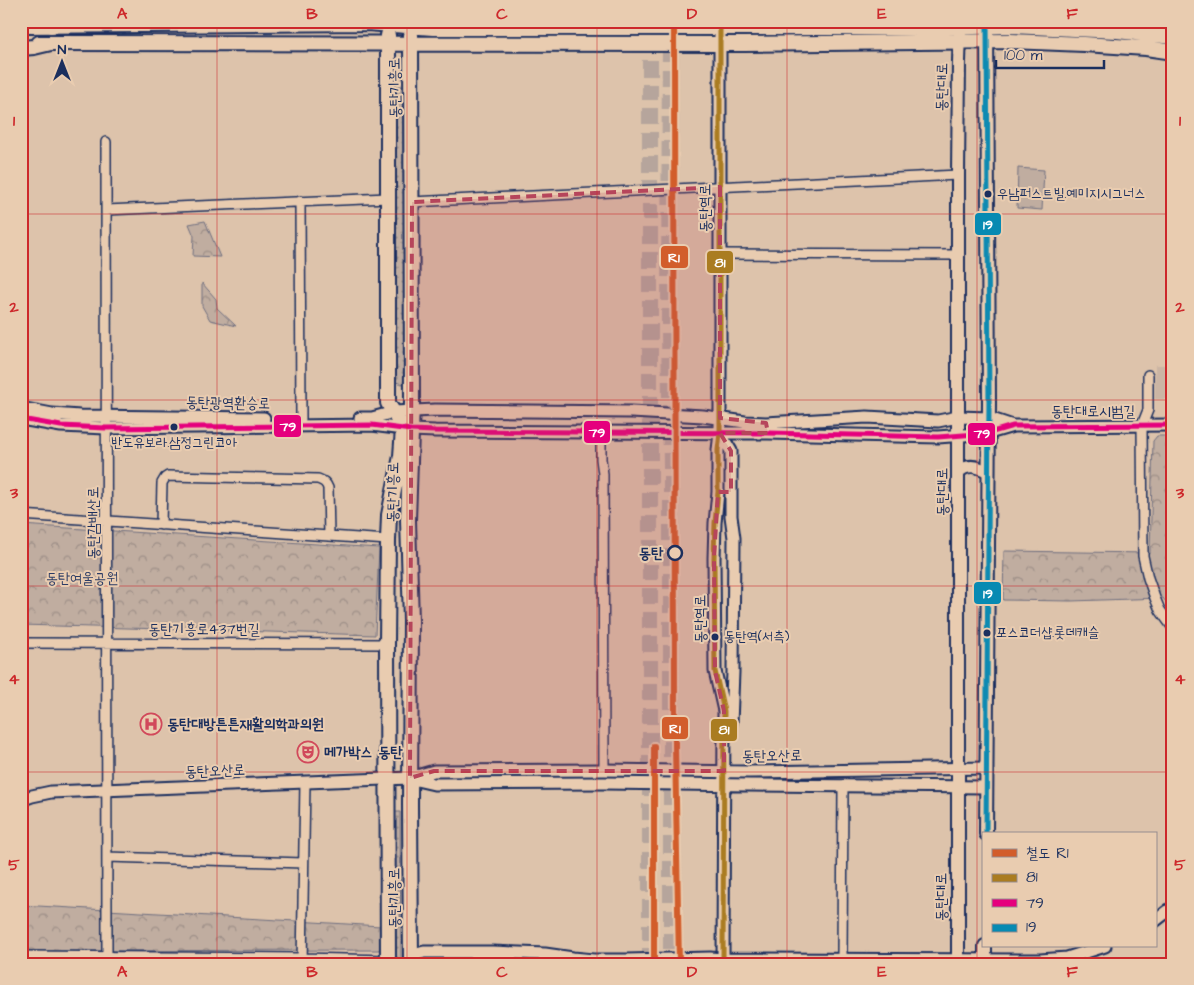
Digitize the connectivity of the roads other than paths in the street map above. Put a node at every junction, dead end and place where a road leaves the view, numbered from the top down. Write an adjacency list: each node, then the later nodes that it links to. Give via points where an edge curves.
1 (46, 23): 2 (main road); 6 (main road)
2 (388, 23): 3 (main road); 13 (main road, 동탄기흥로)
3 (411, 24): 7 (main road, via 433,28); 14 (main road, 동탄기흥로)
4 (961, 24): 5 (main road); 7 (main road); 10 (main road, 동탄대로)
5 (987, 24): 8 (main road); 9 (main road)
6 (21, 26)
7 (720, 28): 15 (street, 동탄역로)
8 (1173, 37)
9 (987, 41): 10 (main road); 17 (main road, via 1084,44); 37 (main road)
10 (960, 42): 15 (main road); 21 (main road, 동탄대로)
11 (21, 43): 12 (main road)
12 (51, 43): 13 (main road); 16 (main road)
13 (388, 43): 14 (main road); 18 (main road, 동탄기흥로)
14 (411, 43): 15 (main road); 19 (main road, 동탄기흥로)
15 (720, 44): 22 (street, 동탄역로)
16 (21, 48)
17 (1173, 52)
18 (388, 88): 19 (main road, via 395,81 408,83); 23 (main road, 동탄기흥로)
19 (412, 88): 25 (main road, 동탄기흥로)
20 (106, 142): 26 (street, 동탄감배산로)
21 (958, 175): 22 (street); 28 (main road, 동탄대로)
22 (720, 187): 25 (street); 27 (street, 동탄역로)
23 (388, 198): 24 (street); 30 (main road, 동탄기흥로)
24 (300, 201): 26 (street); 39 (street)
25 (412, 202): 31 (main road, 동탄기흥로)
26 (106, 210): 40 (street, 동탄감배산로)
27 (720, 254): 28 (street); 36 (street, 동탄역로)
28 (958, 255): 35 (main road, 동탄대로)
29 (1148, 375): 43 (street, via 1148,410)
30 (388, 380): 31 (main road, via 400,388); 34 (main road, 동탄기흥로, via 388,403)
31 (411, 382): 33 (main road, 동탄기흥로)
32 (21, 408): 40 (street, 동탄광역환승로)
33 (411, 411): 34 (street, 동탄광역환승로); 36 (street, 동탄광역환승로, via 631,412); 45 (main road, 동탄기흥로)
34 (394, 412): 39 (street, 동탄광역환승로, via 372,418); 45 (main road, 동탄기흥로)
35 (958, 417): 37 (street); 44 (street, via 938,421 867,417); 49 (main road, 동탄대로)
36 (720, 418): 44 (street); 47 (street, 동탄역로)
37 (989, 418): 42 (street, 동탄대로시범길); 48 (main road)
38 (21, 419): 40 (street, 동탄광역환승로, via 61,426)
39 (301, 419): 40 (street, 동탄광역환승로)
40 (106, 422): 45 (street, 동탄광역환승로, via 372,425); 55 (street, 동탄감배산로)
41 (1173, 425): 43 (street, 동탄대로시범길)
42 (1013, 426): 43 (street, 동탄대로시범길); 48 (street, 동탄대로시범길)
43 (1142, 426): 59 (street, via 1142,556 1154,598)
44 (767, 428): 47 (street, via 745,433); 49 (street, 동탄대로시범길)
45 (407, 429): 46 (street, 동탄광역환승로); 58 (main road, 동탄기흥로, via 389,515); 68 (main road, 동탄기흥로)
46 (602, 432): 47 (street); 66 (street)
47 (720, 433): 52 (street, 동탄역로); 53 (street, 동탄역로, via 731,451)
48 (989, 433): 49 (street, 동탄대로시범길); 50 (main road)
49 (958, 436): 51 (main road, 동탄대로)
50 (988, 472): 51 (street, via 971,466); 63 (main road)
51 (958, 473): 65 (main road, 동탄대로)
52 (718, 492): 53 (street); 67 (street, 동탄역로, via 714,558 715,672 724,712)
53 (731, 492): 67 (street, 동탄역로, via 733,672)
54 (21, 515): 55 (street, 동탄기흥로)
55 (106, 521): 56 (street, 동탄기흥로); 61 (street, 동탄감배산로)
56 (161, 525): 57 (street, 동탄기흥로); 57 (street, via 162,483 168,476 318,479 328,488)
57 (328, 536): 58 (street, 동탄기흥로)
58 (388, 540): 62 (main road, 동탄기흥로)
59 (1173, 628)
60 (21, 643): 61 (street, 동탄기흥로437번길)
61 (106, 643): 62 (street, 동탄기흥로437번길); 76 (street, 동탄감배산로)
62 (387, 644): 69 (main road, 동탄기흥로)
63 (986, 768): 65 (street, 동탄오산로); 75 (main road)
64 (919, 769): 65 (street, 동탄오산로); 67 (street, 동탄오산로); 74 (street, via 923,780)
65 (957, 769): 73 (main road, 동탄대로)
66 (604, 770): 67 (street, 동탄오산로); 68 (street, 동탄오산로, via 434,771)
67 (728, 771): 71 (street, 동탄역로)
68 (410, 778): 69 (street, 동탄오산로); 71 (street, 동탄오산로, via 434,784); 87 (main road, 동탄기흥로)
69 (388, 779): 70 (street, 동탄오산로); 90 (main road, 동탄기흥로)
70 (305, 782): 76 (street, 동탄오산로); 80 (street)
71 (728, 785): 72 (street, 동탄오산로); 91 (street, 동탄역로, via 724,804)
72 (843, 785): 74 (street, 동탄오산로); 88 (street)
73 (958, 786): 74 (street, 동탄오산로); 75 (street, 동탄오산로); 92 (main road, 동탄대로)
74 (918, 787)
75 (986, 787): 78 (main road)
76 (107, 790): 77 (street, 동탄오산로, via 51,792); 79 (street, 동탄감배산로)
77 (21, 800)
78 (986, 832)
79 (107, 857): 80 (street); 86 (street, 동탄감배산로)
80 (303, 864): 89 (street)
81 (1173, 907): 82 (street)
82 (1156, 920)
83 (985, 948): 93 (main road)
84 (1099, 948): 93 (street, via 1067,958)
85 (21, 956): 86 (street)
86 (107, 960): 89 (street)
87 (411, 960): 91 (street, via 424,952 509,952 594,960 710,958); 94 (street, via 526,959)
88 (842, 960): 91 (street); 92 (street)
89 (302, 961): 90 (street)
90 (388, 962)
91 (719, 962)
92 (958, 962): 93 (street)
93 (984, 962)
94 (566, 964)

